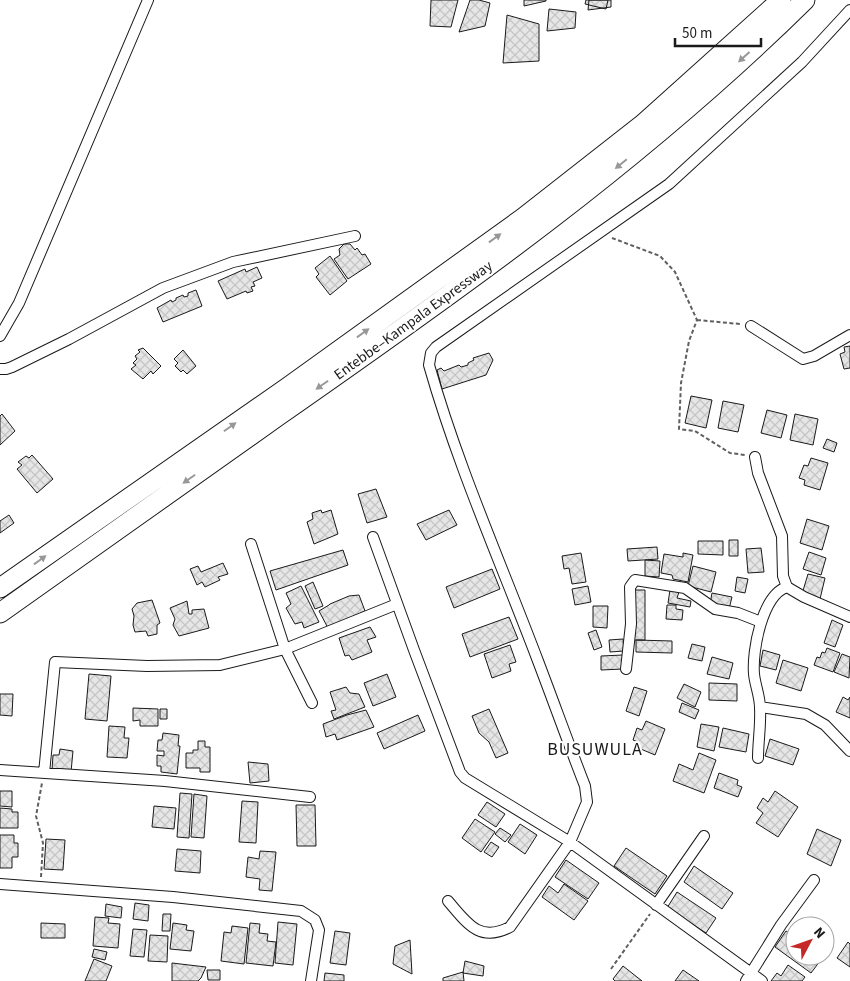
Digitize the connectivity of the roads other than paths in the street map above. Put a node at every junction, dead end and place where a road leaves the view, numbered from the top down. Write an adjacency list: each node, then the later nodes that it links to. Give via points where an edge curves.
1 (148, 0): 8 (street, via 19,303)
2 (781, 0): 14 (highway, Entebbe–Kampala Expressway, one-way to 2, via 523,218 643,124)
3 (805, 0): 16 (highway, Entebbe–Kampala Expressway, one-way to 16, via 652,139 563,210 410,324)
4 (850, 10): 29 (street, via 802,62 669,184 431,353 429,365 481,519 585,786 587,802)
5 (355, 236): 9 (street, via 233,262 163,288 12,367)
6 (751, 326): 7 (street, via 803,359)
7 (850, 335)
8 (0, 336)
9 (0, 368)
10 (755, 457): 13 (street, via 782,536 783,576)
11 (373, 537): 15 (street)
12 (251, 544): 19 (street)
13 (787, 587): 17 (street); 18 (street, via 778,593)
14 (0, 588)
15 (397, 604): 19 (street); 29 (street, via 460,772 475,785)
16 (0, 613)
17 (850, 617)
18 (761, 622): 20 (street, via 738,613 714,609 685,588 635,580 630,587 631,624); 22 (street, via 754,673)
19 (285, 649): 21 (street); 26 (street, via 220,665 55,662)
20 (626, 669)
21 (312, 703)
22 (760, 707): 23 (street, via 806,714 825,725); 24 (street)
23 (850, 751)
24 (758, 758)
25 (0, 770): 26 (street)
26 (44, 773): 27 (street, via 166,781)
27 (310, 797)
28 (704, 836): 33 (street)
29 (570, 842): 32 (street, via 510,927 497,934 482,932 469,925); 33 (street)
30 (814, 880): 34 (street)
31 (0, 884): 35 (street, via 301,910 316,920 319,930)
32 (448, 901)
33 (656, 906): 34 (street)
34 (748, 977): 36 (street)
35 (311, 981)
36 (762, 981)

